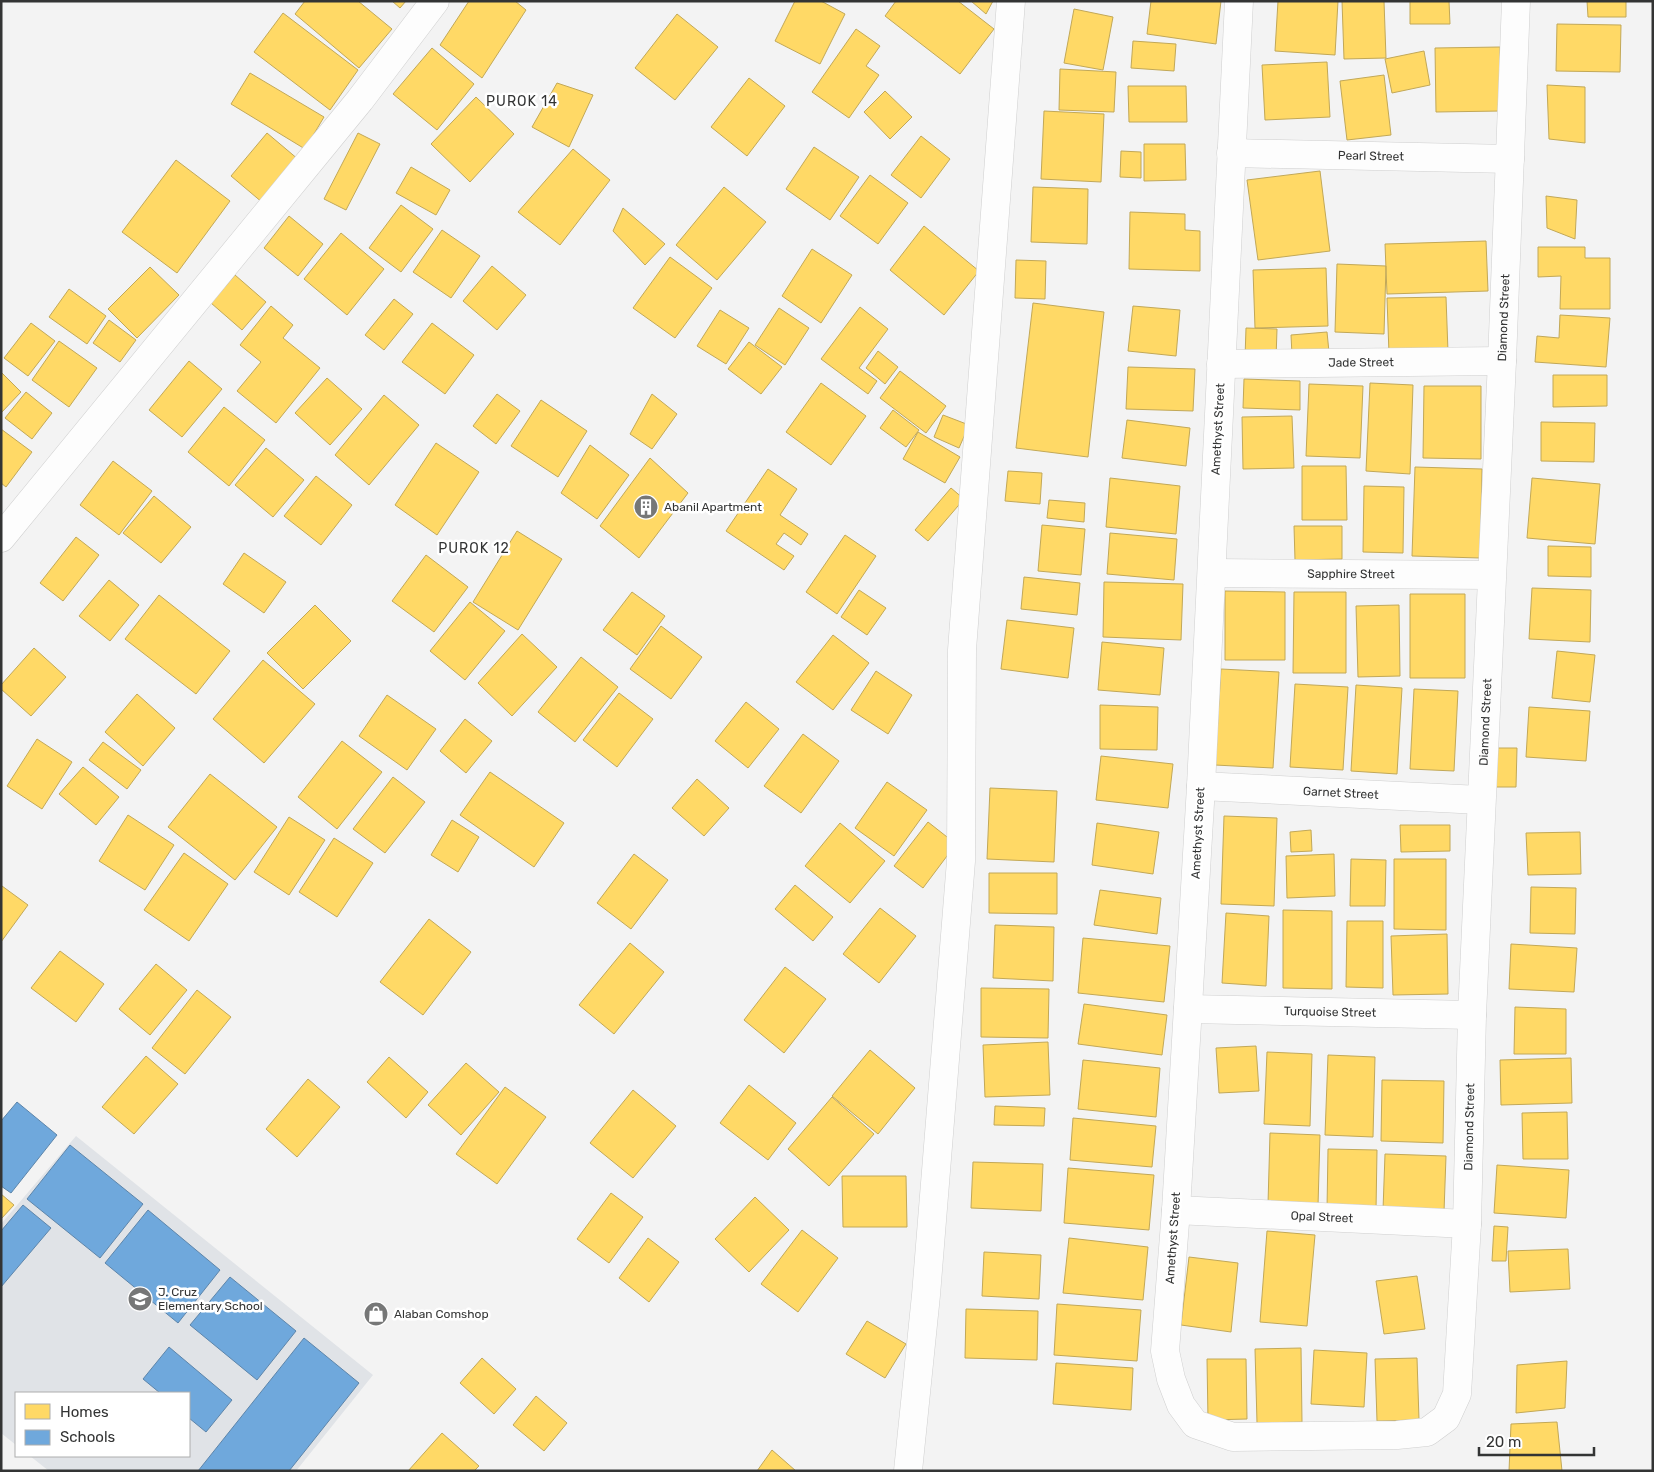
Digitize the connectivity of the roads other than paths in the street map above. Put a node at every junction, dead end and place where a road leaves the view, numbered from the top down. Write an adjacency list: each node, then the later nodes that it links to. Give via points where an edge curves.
1 (435, 1): 9 (street, via 360,100)
2 (1011, 1): 19 (street, via 962,650 961,861 926,1295)
3 (1239, 1): 5 (street, Amethyst Street)
4 (1516, 1): 6 (street, Diamond Street)
5 (1231, 153): 6 (street, Pearl Street); 8 (street, Amethyst Street)
6 (1510, 159): 7 (street, Diamond Street)
7 (1502, 361): 8 (street, Jade Street); 11 (street, Diamond Street)
8 (1221, 364): 10 (street, Amethyst Street)
9 (1, 538)
10 (1212, 573): 11 (street, Sapphire Street); 12 (street, Amethyst Street)
11 (1491, 575): 13 (street, Diamond Street)
12 (1201, 786): 13 (street, Garnet Street); 14 (street, Amethyst Street)
13 (1480, 800): 15 (street, Diamond Street)
14 (1188, 1009): 15 (street, Turquoise Street); 16 (street, Amethyst Street)
15 (1472, 1015): 17 (street, Diamond Street)
16 (1176, 1210): 17 (street, Opal Street); 18 (street, Amethyst Street, via 1165,1351 1181,1405 1195,1424 1233,1437 1398,1436)
17 (1467, 1224): 18 (street, Diamond Street, via 1458,1394 1446,1418)
18 (1427, 1432)
19 (908, 1471)

